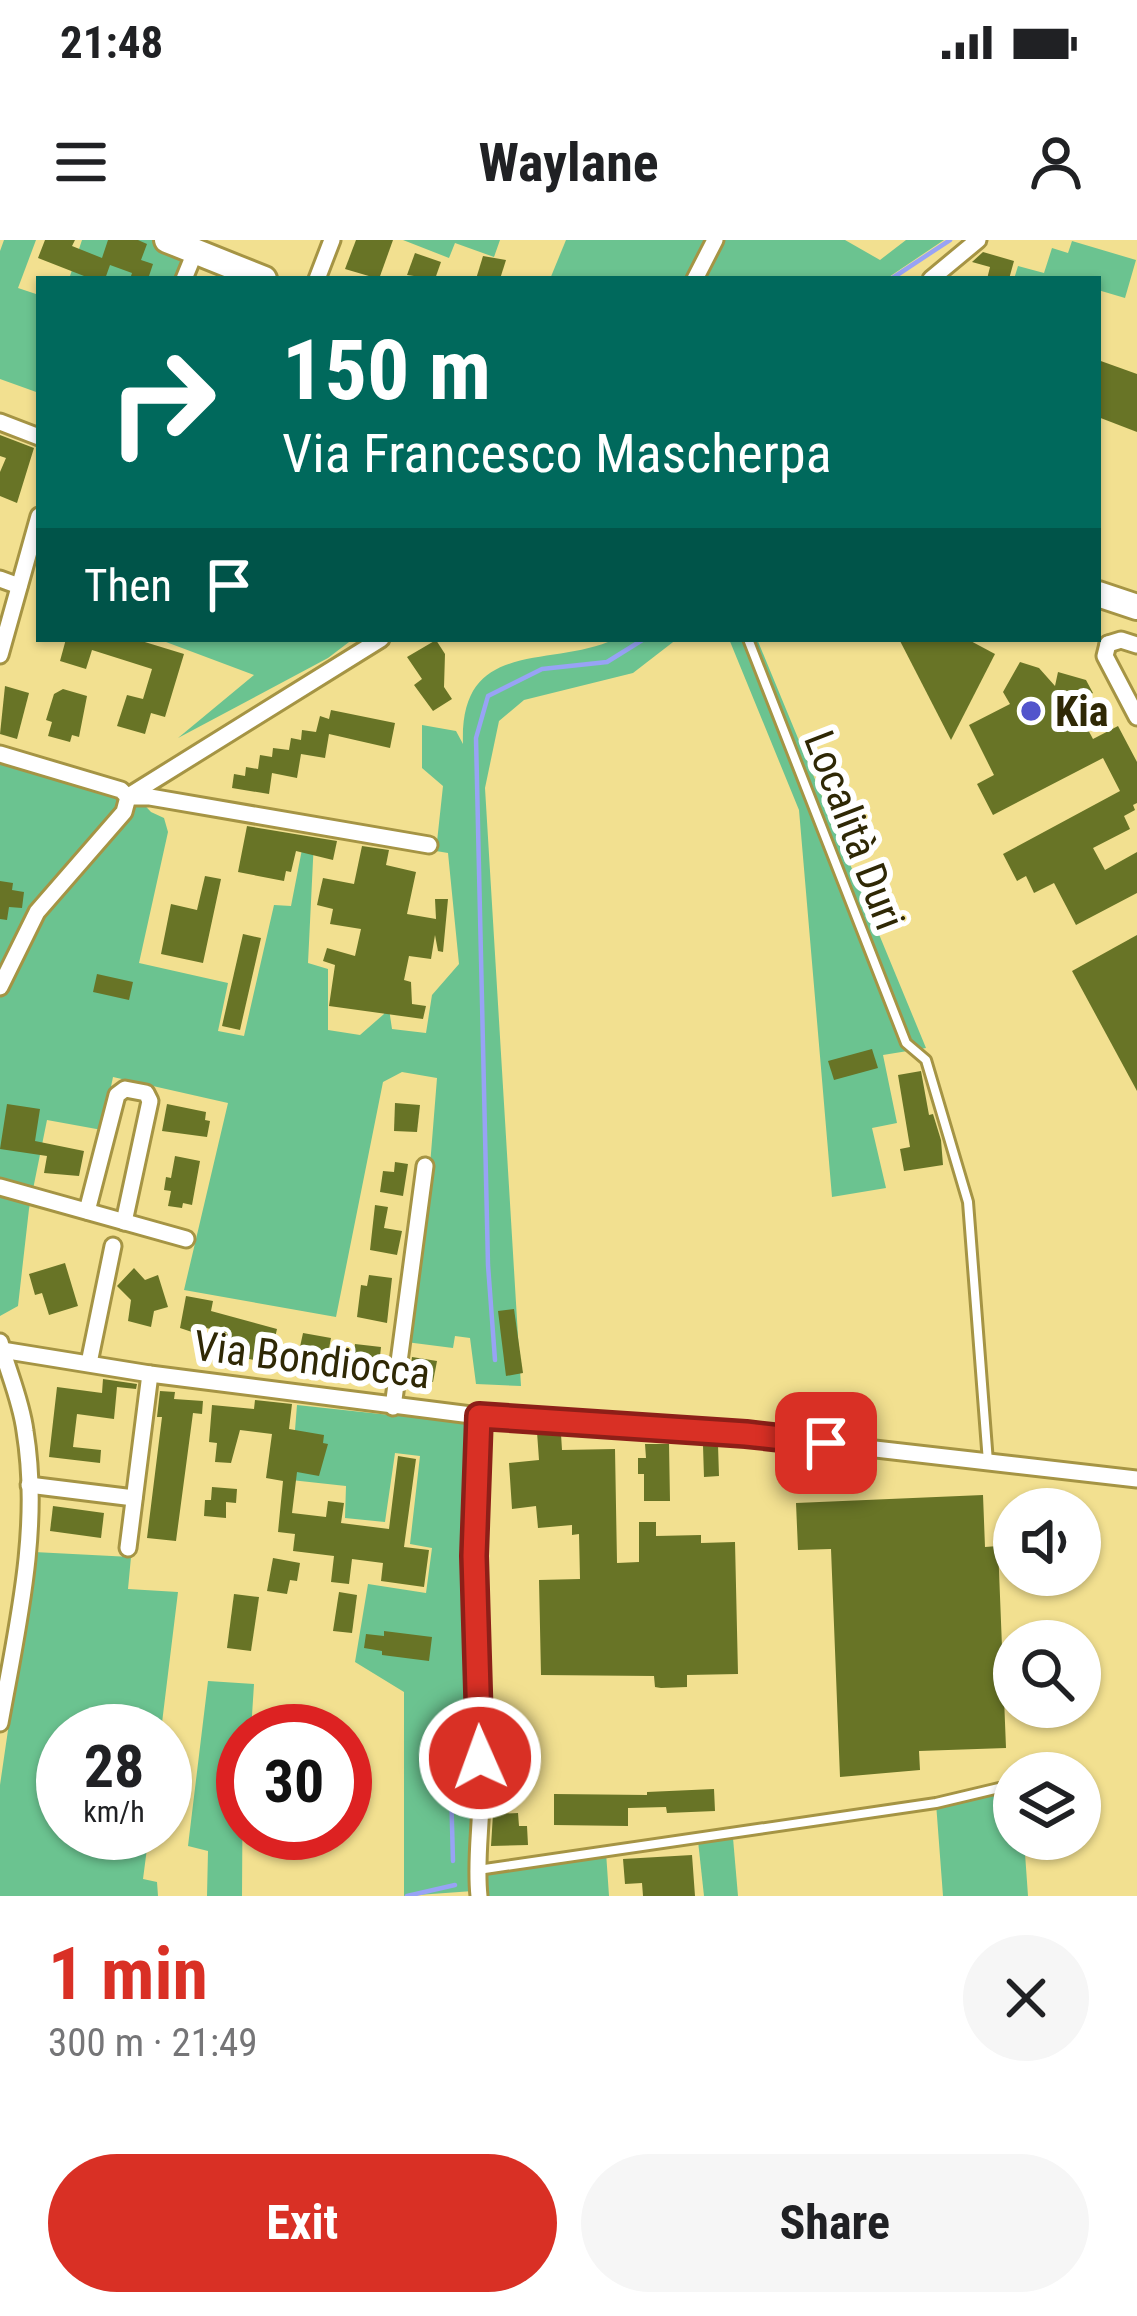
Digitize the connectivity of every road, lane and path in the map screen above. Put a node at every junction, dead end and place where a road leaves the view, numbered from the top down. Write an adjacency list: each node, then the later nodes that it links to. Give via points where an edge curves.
1 (332, 240): 7 (street)
2 (715, 240): 8 (street)
3 (979, 240): 9 (street)
4 (185, 245): 5 (street); 6 (main road)
5 (184, 276)
6 (257, 276)
7 (317, 276)
8 (697, 276)
9 (935, 276)
10 (0, 422): 11 (street)
11 (36, 436)
12 (36, 526): 14 (street)
13 (0, 579): 14 (street)
14 (19, 586): 21 (street)
15 (1101, 595): 16 (main road)
16 (1137, 607)
17 (376, 642): 24 (street)
18 (749, 642): 38 (lane, Località Duri, via 907,1043 926,1060 968,1202)
19 (1101, 642): 20 (street); 22 (street)
20 (1137, 645)
21 (0, 655)
22 (1137, 717)
23 (0, 754): 24 (street)
24 (128, 797): 25 (street); 26 (street, via 124,812 37,911)
25 (429, 845)
26 (0, 987)
27 (425, 1166): 36 (street)
28 (0, 1187): 29 (street)
29 (87, 1211): 30 (street); 30 (street, via 117,1095 146,1093)
30 (124, 1222): 31 (street)
31 (186, 1239)
32 (113, 1246): 34 (street)
33 (1, 1346): 34 (street, Via Bondiocca); 40 (street, via 26,1433)
34 (89, 1363): 35 (street, Via Bondiocca)
35 (150, 1374): 36 (street, Via Bondiocca); 41 (street)
36 (393, 1407): 37 (street, Via Bondiocca)
37 (479, 1416): 38 (street, via 746,1434); 45 (street, Via Bondiocca)
38 (988, 1462): 39 (street)
39 (1137, 1479)
40 (29, 1485): 41 (street); 43 (street, via 28,1548)
41 (134, 1498): 42 (street)
42 (128, 1548)
43 (0, 1723)
44 (993, 1789): 45 (lane)
45 (476, 1870): 46 (street, Via Bondiocca)
46 (479, 1896)

